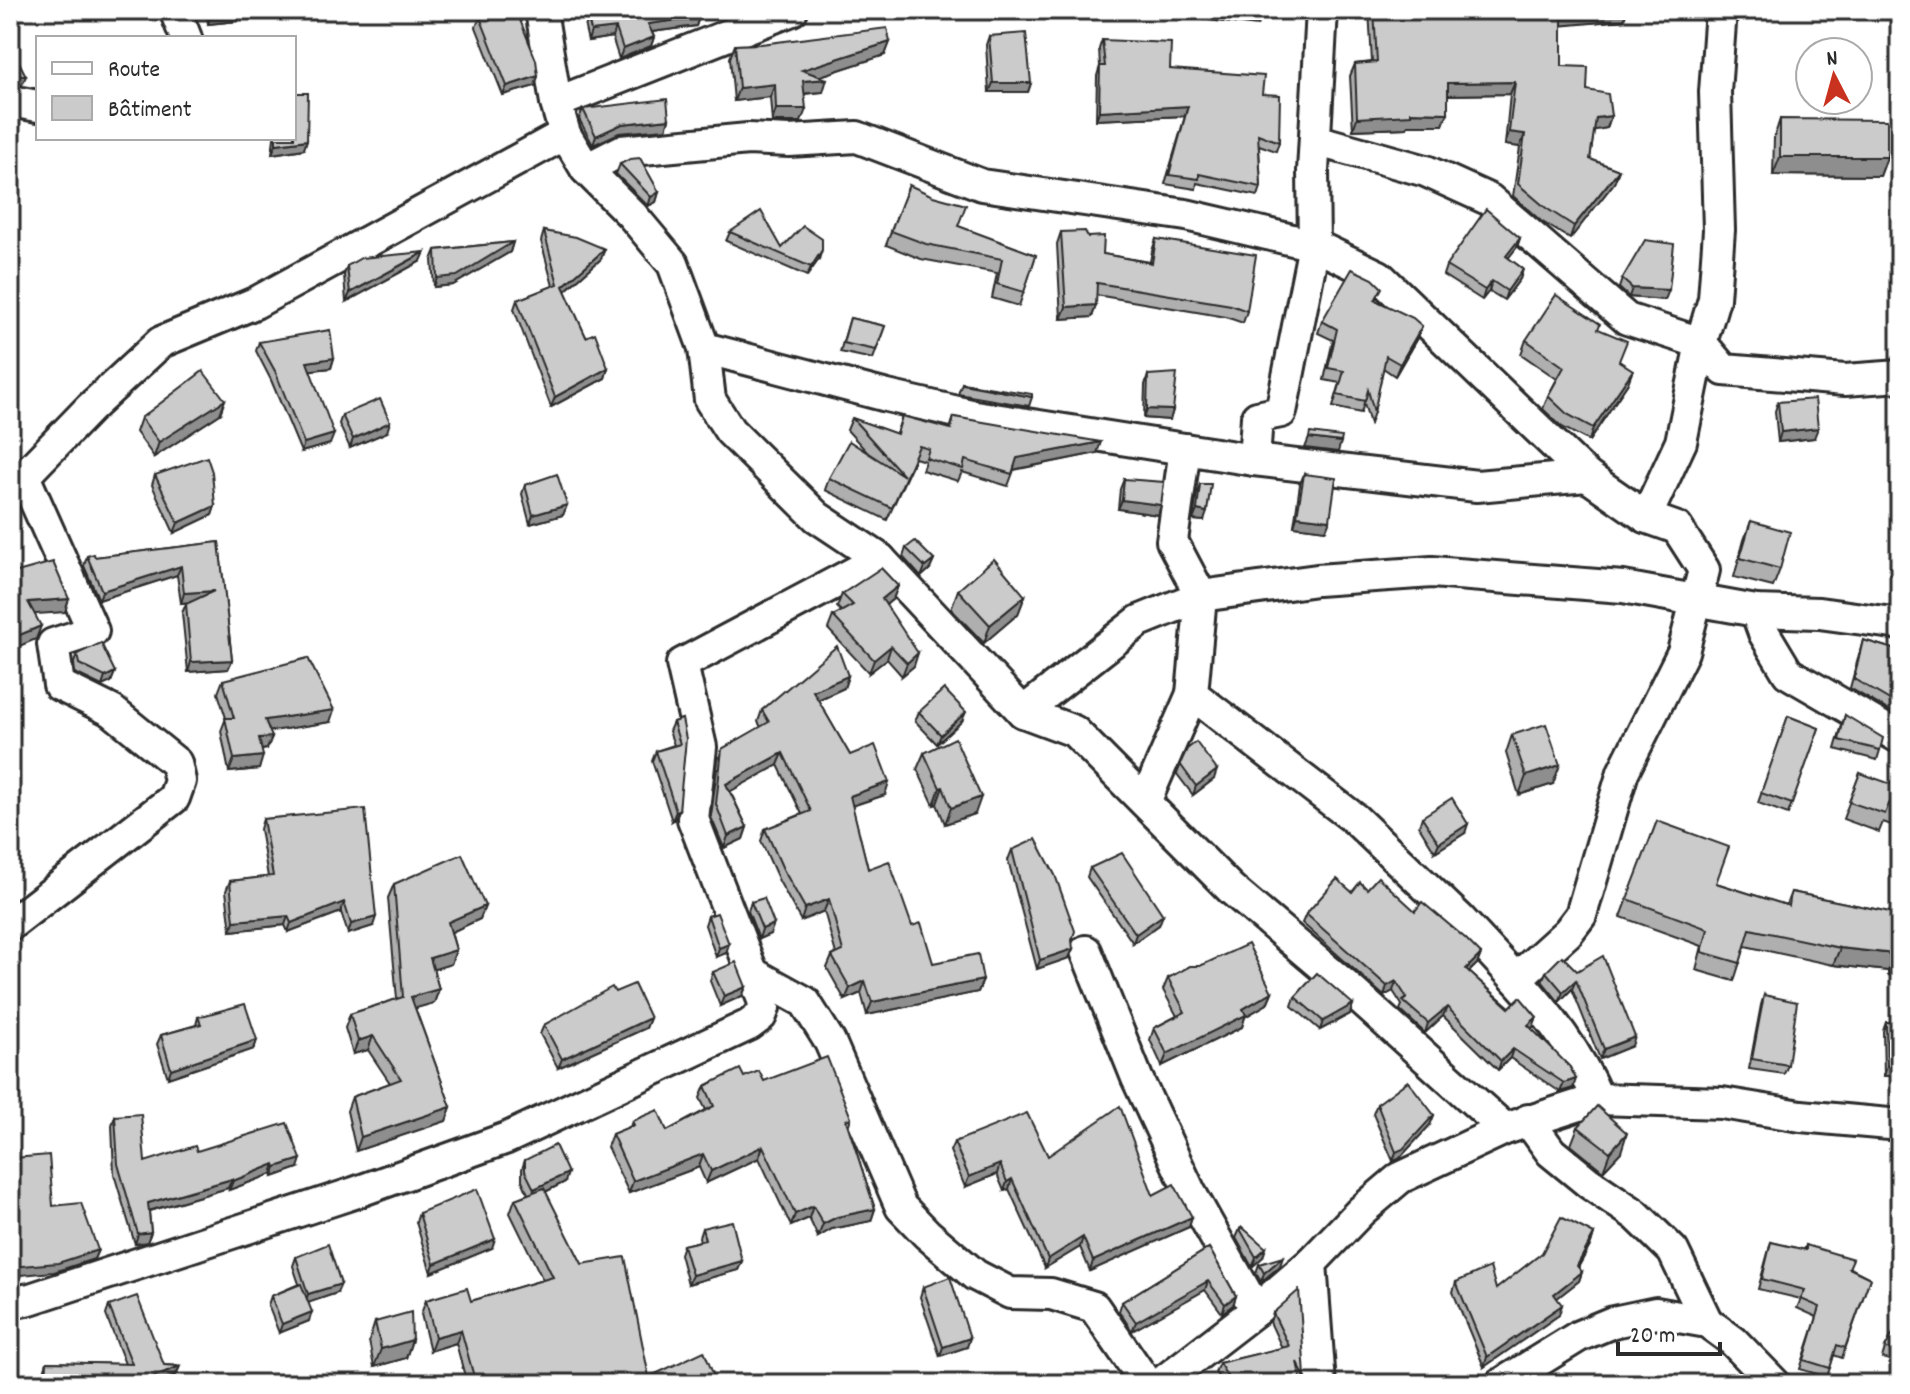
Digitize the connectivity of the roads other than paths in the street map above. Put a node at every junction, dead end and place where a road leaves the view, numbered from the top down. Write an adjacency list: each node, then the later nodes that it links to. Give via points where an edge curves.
1 (175, 10): 6 (street)
2 (541, 10): 8 (street)
3 (792, 10): 8 (street)
4 (1322, 10): 11 (street)
5 (1721, 10): 14 (street, via 1715,92 1719,230 1714,299)
6 (185, 36)
7 (10, 101): 9 (street)
8 (556, 103): 10 (street)
9 (36, 106)
10 (565, 134): 12 (street); 20 (street, via 255,303 161,342)
11 (1315, 140): 13 (street); 14 (street, via 1426,171 1490,200 1627,319)
12 (586, 169): 13 (street, via 621,151 748,139 857,137 982,185 1186,215); 15 (street, via 673,264)
13 (1314, 245): 18 (street, via 1281,412 1257,417); 19 (street, via 1379,276)
14 (1701, 343): 16 (street, via 1724,370 1845,380); 21 (street, via 1681,442)
15 (704, 348): 17 (street, via 975,416); 22 (street, via 710,400 730,431 817,517)
16 (1900, 376)
17 (1185, 449): 18 (street); 23 (street, via 1172,541)
18 (1254, 460): 19 (street, via 1477,486)
19 (1587, 476): 21 (street)
20 (17, 480): 31 (street, via 93,631 53,644 59,685 112,711 176,763 180,781 174,798)
21 (1646, 517): 24 (street, via 1677,528 1704,570)
22 (880, 559): 28 (street); 33 (street, via 682,664 701,747 693,819)
23 (1201, 596): 24 (street, via 1432,572 1623,587); 27 (street); 28 (street, via 1139,621)
24 (1697, 601): 25 (street); 34 (street, via 1683,652 1623,772 1581,915)
25 (1756, 611): 26 (street); 29 (street, via 1788,673)
26 (1900, 624)
27 (1192, 694): 30 (street); 34 (street, via 1355,819)
28 (1023, 712): 30 (street, via 1074,731)
29 (1900, 738)
30 (1145, 802): 36 (street, via 1231,889)
31 (10, 925)
32 (1086, 951): 40 (street, via 1190,1192)
33 (754, 974): 39 (street, via 764,1008 749,1025 507,1138); 42 (street, via 805,1002 830,1042 901,1207 975,1275 1010,1293 1051,1294 1094,1307)
34 (1516, 979): 35 (street, via 1546,1011 1584,1067)
35 (1598, 1099): 36 (street); 37 (street, via 1722,1103)
36 (1516, 1124): 38 (street, via 1400,1178); 41 (street, via 1636,1215 1673,1251)
37 (1900, 1125)
38 (1311, 1263): 40 (street); 44 (street)
39 (10, 1303)
40 (1256, 1310): 43 (street)
41 (1707, 1322): 45 (street, via 1656,1313 1613,1322 1579,1336); 46 (street)
42 (1147, 1384)
43 (1160, 1384)
44 (1320, 1384)
45 (1501, 1384)
46 (1775, 1384)

